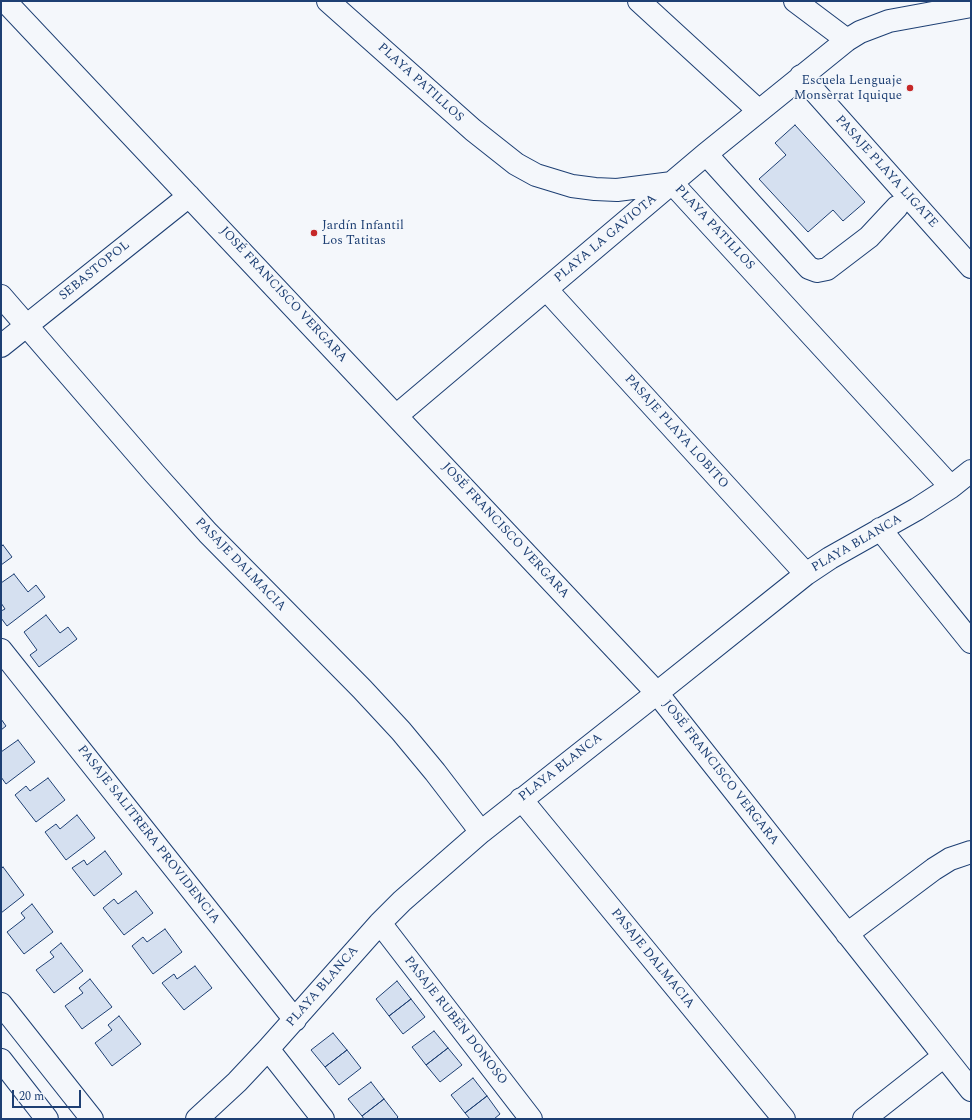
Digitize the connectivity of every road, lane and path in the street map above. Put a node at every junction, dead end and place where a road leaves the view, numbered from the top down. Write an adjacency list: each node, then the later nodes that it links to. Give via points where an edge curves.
1 (5, 1): 11 (street, JOSÉ FRANCISCO VERGARA)
2 (328, 1): 10 (street, PLAYA PATILLOS, via 473,130 516,164 536,175 572,186 595,189 616,190)
3 (639, 1): 8 (street)
4 (795, 1): 6 (street)
5 (971, 6): 6 (street, PLAYA LA GAVIOTA, via 874,26)
6 (847, 40): 7 (street, PLAYA LA GAVIOTA)
7 (801, 76): 8 (street, PLAYA LA GAVIOTA); 13 (street, PASAJE PLAYA LIGATE)
8 (759, 111): 9 (street, PLAYA LA GAVIOTA)
9 (706, 154): 10 (street, PLAYA LA GAVIOTA); 12 (street, via 809,268 817,271 827,269 870,236)
10 (672, 183): 14 (street, PLAYA LA GAVIOTA); 20 (street, PLAYA PATILLOS)
11 (189, 196): 16 (street, SEBASTOPOL); 18 (street, JOSÉ FRANCISCO VERGARA)
12 (897, 207)
13 (971, 267)
14 (546, 289): 18 (street, PLAYA LA GAVIOTA); 22 (street, PASAJE PLAYA LOBITO)
15 (1, 296): 16 (street, PASAJE DALMACIA)
16 (26, 326): 17 (street, SEBASTOPOL); 27 (street, PASAJE DALMACIA, via 208,533 401,731)
17 (1, 346)
18 (396, 416): 25 (street, JOSÉ FRANCISCO VERGARA)
19 (971, 471): 20 (street, PLAYA BLANCA)
20 (951, 487): 21 (street, PLAYA BLANCA)
21 (880, 529): 22 (street, PLAYA BLANCA); 23 (street)
22 (806, 574): 25 (street, PLAYA BLANCA)
23 (971, 642)
24 (1, 650): 32 (street, PASAJE SALITRERA PROVIDENCIA)
25 (658, 693): 26 (street, PLAYA BLANCA); 30 (street, JOSÉ FRANCISCO VERGARA)
26 (521, 799): 27 (street, PLAYA BLANCA); 42 (street, PASAJE DALMACIA)
27 (481, 832): 29 (street, PLAYA BLANCA)
28 (971, 852): 30 (street, via 950,859 934,869)
29 (380, 923): 32 (street, PLAYA BLANCA); 41 (street, PASAJE RUBÉN DONOSO)
30 (847, 934): 34 (street, JOSÉ FRANCISCO VERGARA)
31 (1, 1004): 38 (street)
32 (295, 1020): 33 (street, PLAYA BLANCA)
33 (268, 1049): 39 (street, PLAYA BLANCA); 40 (street)
34 (944, 1056): 36 (street, JOSÉ FRANCISCO VERGARA); 43 (street)
35 (1, 1060): 37 (street)
36 (971, 1090)
37 (47, 1119)
38 (92, 1119)
39 (197, 1119)
40 (323, 1119)
41 (531, 1119)
42 (784, 1119)
43 (864, 1119)

